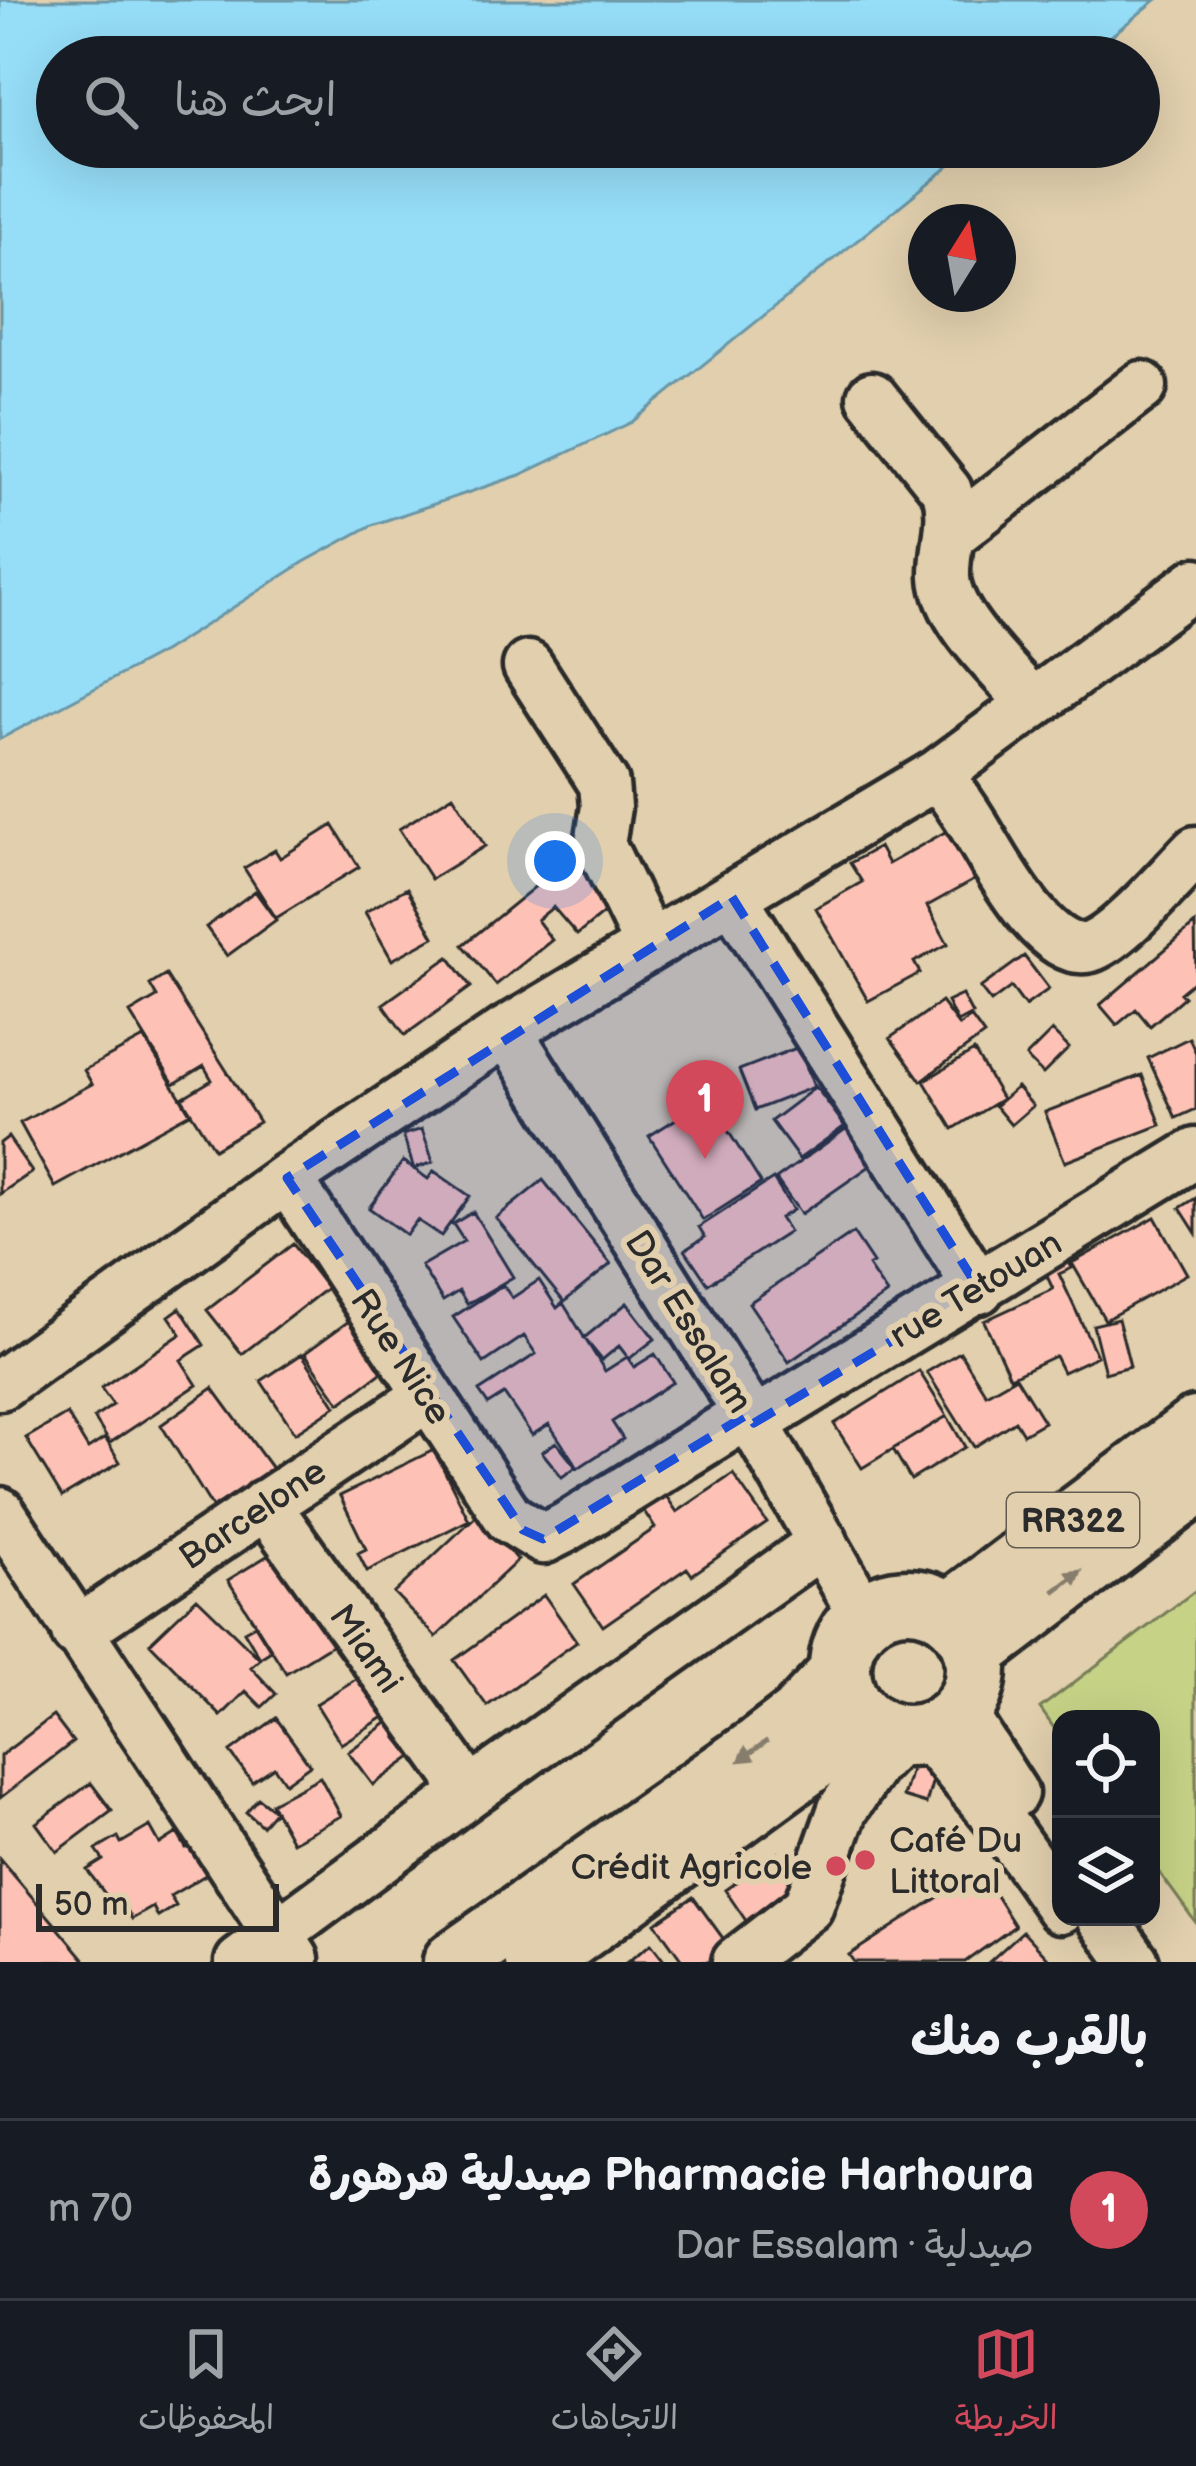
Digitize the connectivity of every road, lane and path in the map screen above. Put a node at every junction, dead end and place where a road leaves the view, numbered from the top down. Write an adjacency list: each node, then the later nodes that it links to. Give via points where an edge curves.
1 (1142, 386): 3 (street)
2 (872, 397): 3 (street, via 947,491)
3 (949, 536): 6 (street, via 945,574 953,610)
4 (1196, 583): 6 (street)
5 (528, 666): 10 (street, via 604,784 601,844)
6 (1032, 703): 7 (street)
7 (938, 774): 8 (street, via 1007,884 1058,940 1075,947 1107,938); 9 (street)
8 (1196, 851)
9 (732, 897): 10 (street); 14 (street)
10 (650, 946): 11 (street)
11 (507, 1030): 13 (street); 17 (street, Dar Essalam)
12 (1196, 1153): 14 (street, rue Tetouan)
13 (287, 1178): 15 (street); 16 (street, Rue Nice)
14 (979, 1288): 17 (street, rue Tetouan)
15 (0, 1385)
16 (428, 1396): 20 (street, Barcelone); 22 (street, Rue Nice)
17 (752, 1418): 22 (street, rue Tetouan, via 543,1539); 23 (street, Dar Essalam)
18 (1196, 1428): 26 (main road, RR322)
19 (1196, 1484): 26 (main road, RR322, one-way to 19)
20 (265, 1504): 25 (street, Barcelone); 29 (street, Miami)
21 (0, 1512): 25 (street)
22 (523, 1529)
23 (823, 1542): 24 (street, Dar Essalam); 29 (street)
24 (864, 1616): 26 (main road, via 906,1599 929,1603); 27 (main road, via 850,1632)
25 (76, 1632): 34 (street)
26 (962, 1633): 28 (main road, via 976,1674)
27 (840, 1673): 28 (main road, via 857,1713); 37 (main road, one-way to 37, via 798,1718)
28 (916, 1727): 30 (street); 31 (street, via 998,1818); 35 (main road, via 831,1747); 38 (street, via 874,1764 843,1809 808,1907)
29 (470, 1792): 34 (street)
30 (1052, 1852)
31 (1052, 1895)
32 (1073, 1926): 39 (street)
33 (1108, 1926): 40 (street)
34 (288, 1948): 36 (street)
35 (559, 1952)
36 (240, 1962)
37 (454, 1962)
38 (737, 1962)
39 (1099, 1962)
40 (1134, 1962)

